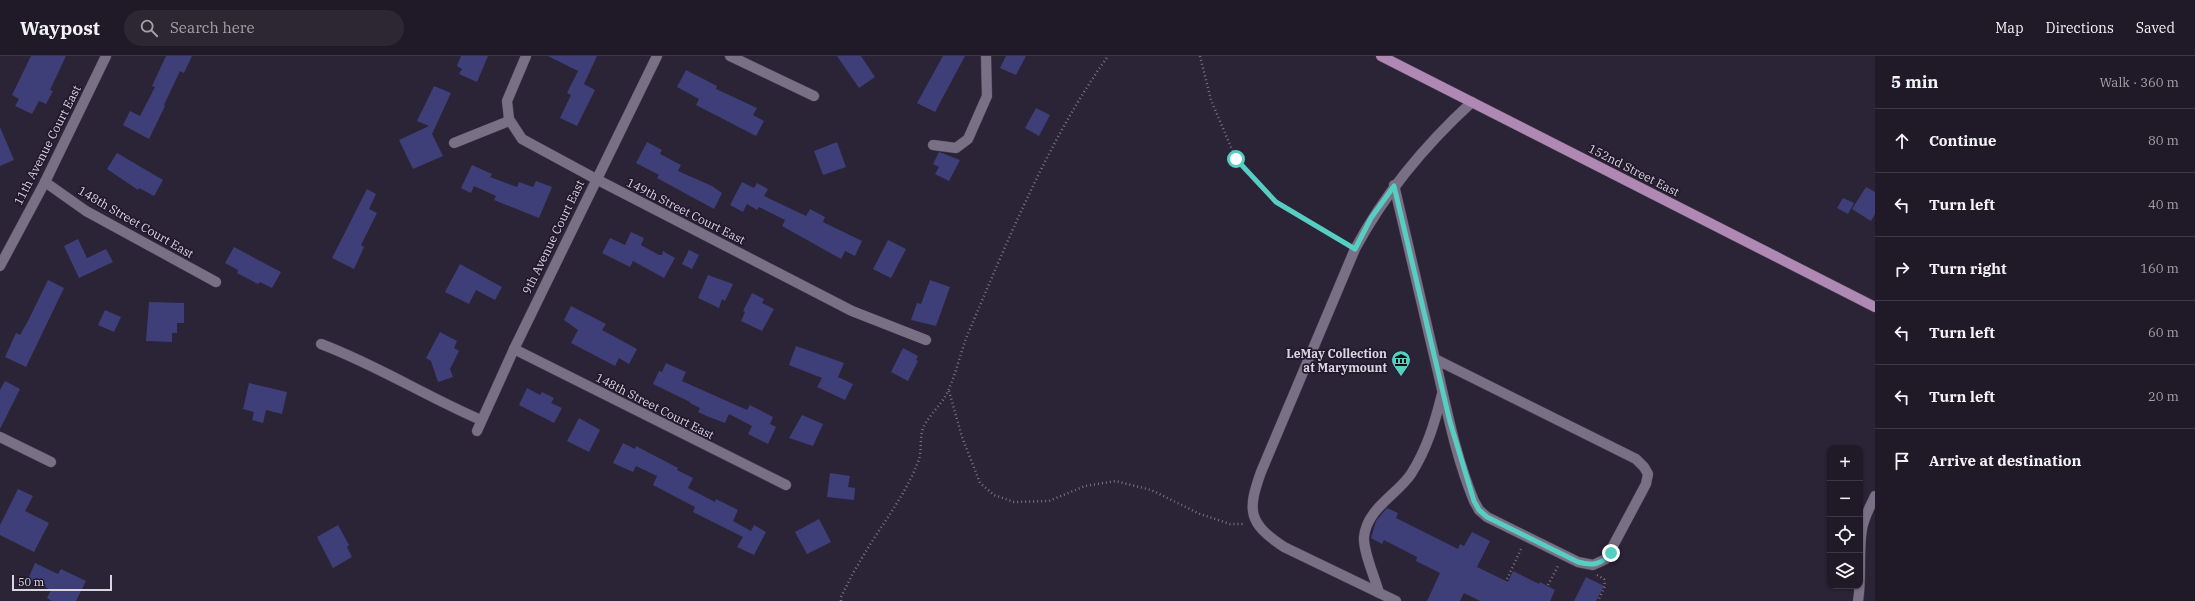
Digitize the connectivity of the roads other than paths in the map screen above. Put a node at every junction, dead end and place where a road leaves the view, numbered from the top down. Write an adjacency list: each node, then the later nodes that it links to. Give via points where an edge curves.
1 (106, 56): 13 (street, 11th Avenue Court East)
2 (526, 56): 9 (street, via 507,101)
3 (657, 56): 12 (street, 9th Avenue Court East)
4 (730, 56): 7 (street)
5 (986, 56): 11 (street, via 987,96 968,139 956,148)
6 (1381, 56): 8 (main road, 152nd Street East)
7 (814, 96)
8 (1472, 102): 14 (street, via 1428,145); 17 (main road, 152nd Street East)
9 (511, 124): 10 (street); 12 (street, 149th Street Court East, via 527,142)
10 (454, 143)
11 (933, 145)
12 (596, 179): 18 (street, 149th Street Court East, via 852,311); 20 (street, 9th Avenue Court East)
13 (45, 182): 15 (street, 11th Avenue Court East); 16 (street, 148th Street Court East, via 86,211)
14 (1394, 186): 21 (street); 29 (street, via 1371,218 1355,249 1254,492 1252,514 1268,536 1284,547)
15 (0, 266)
16 (216, 282)
17 (1875, 307)
18 (926, 340)
19 (322, 344): 23 (street, via 342,351 450,407)
20 (514, 349): 23 (street, 9th Avenue Court East); 27 (street, 148th Street Court East)
21 (1435, 359): 22 (street); 22 (street, via 1636,459 1644,467 1648,474 1646,484 1606,559 1593,565 1578,562 1487,517 1479,510 1457,449)
22 (1443, 392): 29 (street, via 1436,421 1411,475 1376,510 1365,531 1364,542)
23 (481, 420): 24 (street, 9th Avenue Court East)
24 (477, 431)
25 (0, 437): 26 (street)
26 (51, 462)
27 (786, 486)
28 (1875, 496): 31 (street, via 1862,529 1861,584)
29 (1379, 593): 30 (street)
30 (1396, 601)
31 (1858, 601)

